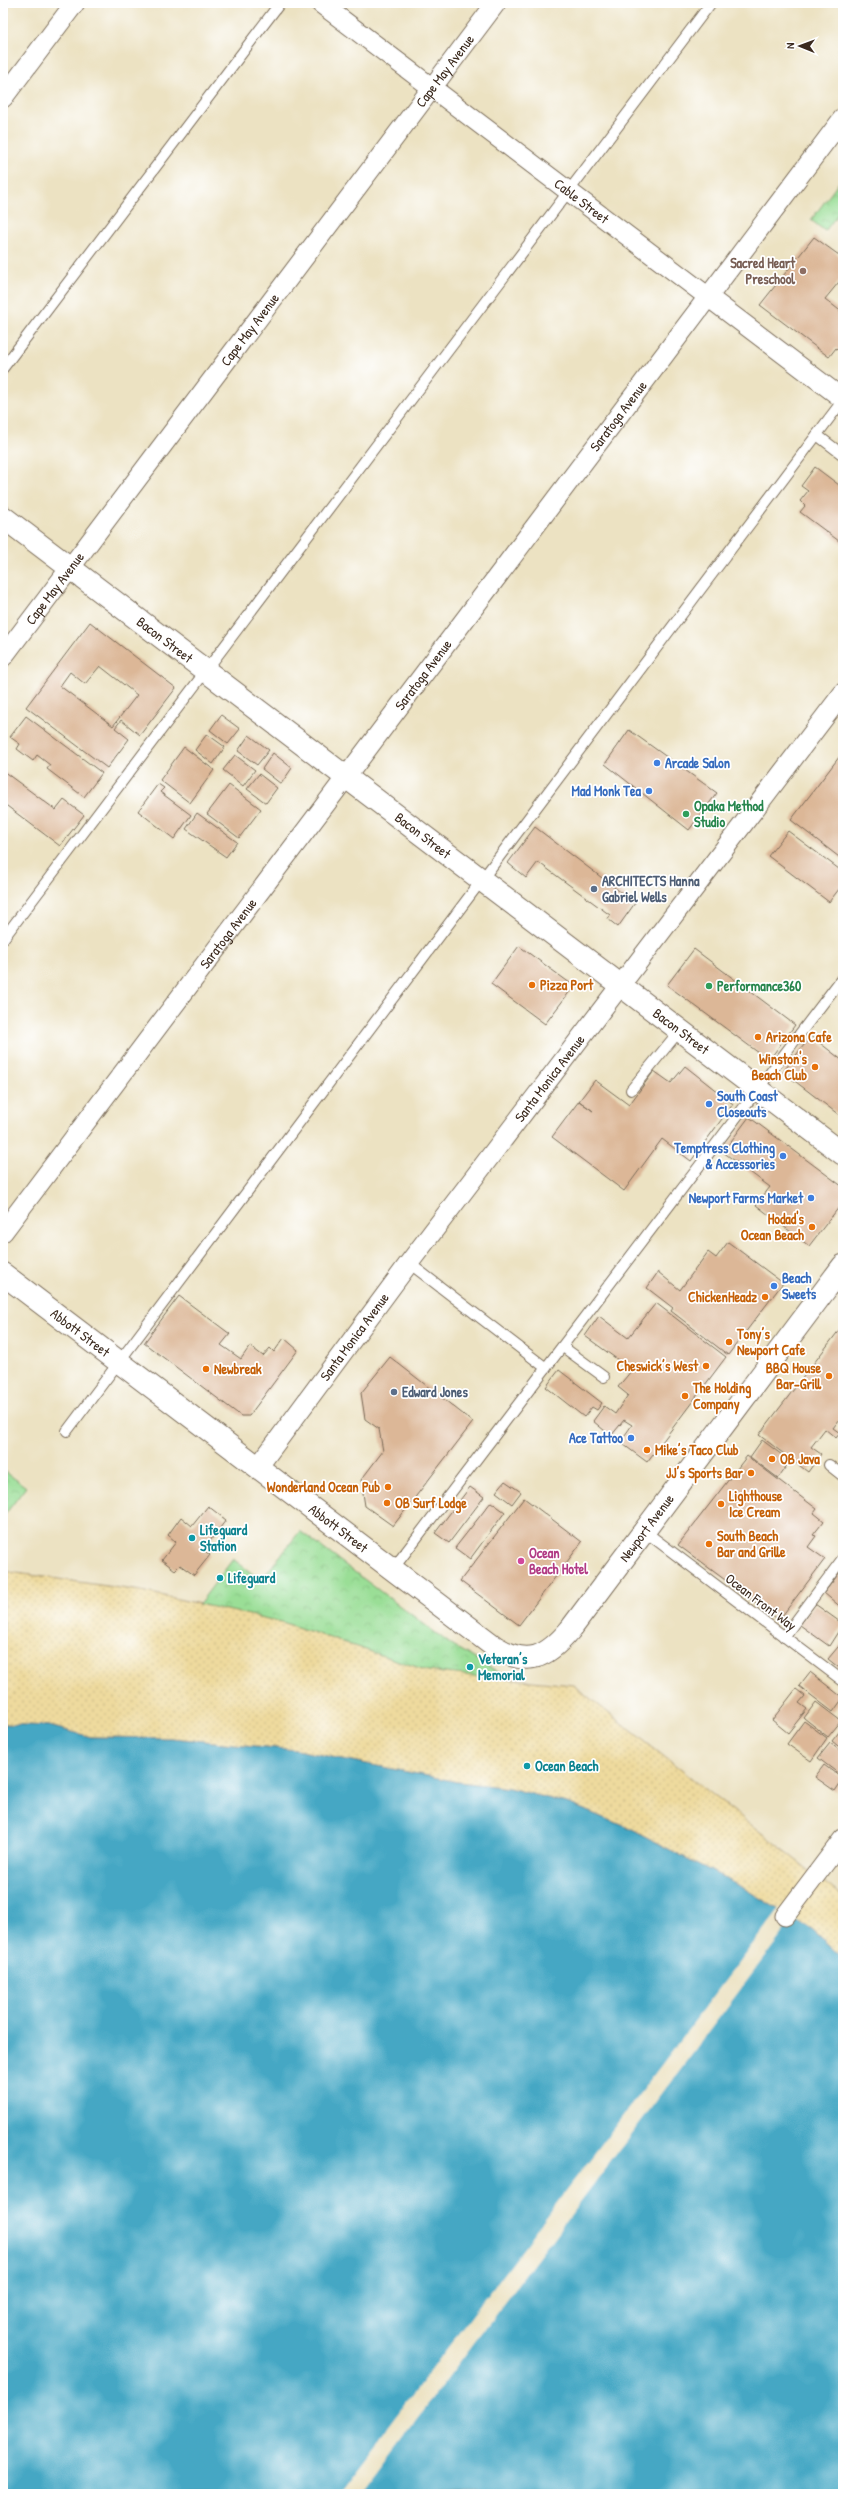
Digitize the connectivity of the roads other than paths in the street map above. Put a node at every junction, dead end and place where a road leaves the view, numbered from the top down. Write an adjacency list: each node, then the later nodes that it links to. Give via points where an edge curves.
1 (75, 3): 7 (street)
2 (280, 3): 11 (lane)
3 (320, 3): 6 (street, Cable Street)
4 (496, 3): 6 (street, Cape May Avenue)
5 (711, 3): 9 (lane)
6 (433, 88): 9 (street, Cable Street); 16 (street, Cape May Avenue)
7 (3, 98)
8 (843, 118): 10 (street, Saratoga Avenue)
9 (570, 191): 10 (street, Cable Street); 18 (lane)
10 (707, 297): 12 (street, Cable Street); 20 (street, Saratoga Avenue)
11 (3, 368)
12 (843, 399): 13 (lane)
13 (817, 435): 14 (lane); 21 (lane)
14 (843, 456)
15 (3, 517): 16 (street, Bacon Street)
16 (70, 567): 17 (street, Cape May Avenue); 18 (street, Bacon Street)
17 (3, 657)
18 (207, 670): 20 (street, Bacon Street); 22 (lane)
19 (843, 693): 24 (street, Santa Monica Avenue)
20 (346, 776): 21 (street, Bacon Street); 29 (street, Saratoga Avenue)
21 (483, 879): 24 (street, Bacon Street); 34 (lane)
22 (3, 939)
23 (843, 977): 27 (lane)
24 (621, 985): 25 (street, Bacon Street); 30 (street, Santa Monica Avenue)
25 (680, 1030): 26 (lane); 27 (street, Bacon Street)
26 (632, 1090)
27 (758, 1090): 28 (street, Bacon Street); 33 (lane)
28 (843, 1154)
29 (3, 1232)
30 (409, 1263): 35 (lane); 39 (street, Santa Monica Avenue)
31 (843, 1266): 41 (street, Newport Avenue)
32 (3, 1274): 34 (street, Abbott Street)
33 (563, 1347): 35 (lane); 36 (lane)
34 (119, 1362): 37 (lane); 39 (street, Abbott Street)
35 (546, 1368): 43 (lane)
36 (604, 1377)
37 (67, 1431)
38 (829, 1465): 40 (lane)
39 (258, 1466): 43 (street, Abbott Street)
40 (843, 1476)
41 (643, 1530): 44 (street, Newport Avenue); 45 (lane, Ocean Front Way)
42 (843, 1558): 45 (lane)
43 (393, 1569): 44 (street, Abbott Street, via 511,1656 526,1659 540,1656 562,1640)
44 (580, 1616)
45 (784, 1637): 46 (lane, Ocean Front Way)
46 (843, 1681)
47 (843, 1839): 48 (street)
48 (785, 1916)

